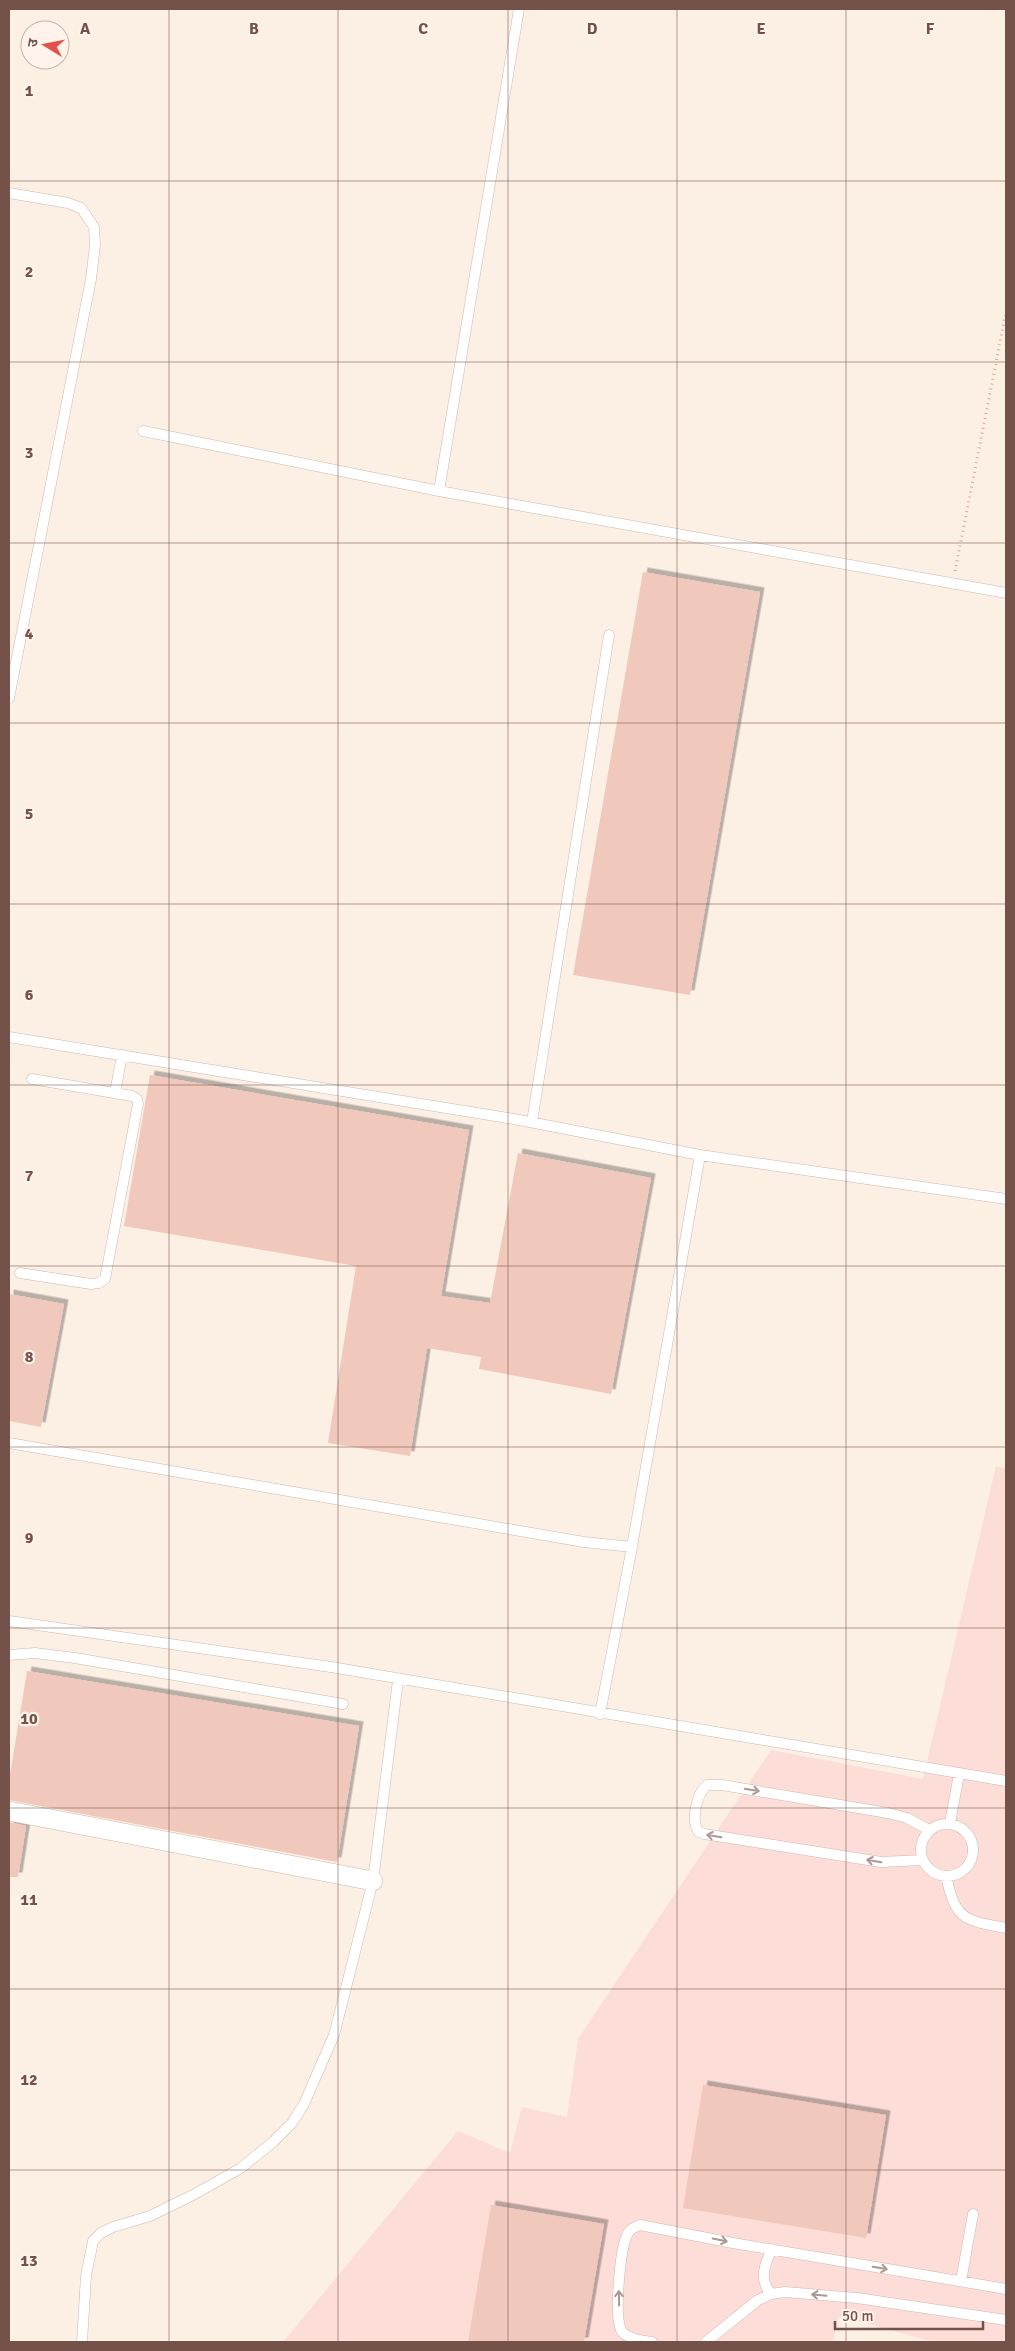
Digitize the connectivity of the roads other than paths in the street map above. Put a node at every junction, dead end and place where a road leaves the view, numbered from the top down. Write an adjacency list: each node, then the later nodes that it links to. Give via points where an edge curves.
1 (519, 9): 4 (lane)
2 (9, 193): 7 (lane, via 81,208 94,227 95,245 91,280)
3 (144, 431): 4 (lane)
4 (439, 491): 5 (lane)
5 (1006, 593)
6 (609, 635): 12 (lane)
7 (9, 698)
8 (9, 1037): 9 (lane)
9 (122, 1055): 11 (lane); 12 (lane)
10 (32, 1078): 11 (lane)
11 (115, 1093): 15 (lane, via 132,1096 138,1104 105,1279 91,1284)
12 (532, 1122): 13 (lane)
13 (700, 1155): 14 (lane); 17 (lane)
14 (1006, 1199)
15 (20, 1273)
16 (9, 1443): 17 (lane, via 584,1542)
17 (632, 1547): 22 (lane)
18 (9, 1621): 20 (lane, via 331,1667)
19 (9, 1655): 21 (lane, via 35,1653 75,1658)
20 (398, 1680): 22 (lane); 30 (lane)
21 (343, 1704)
22 (600, 1714): 23 (lane)
23 (960, 1774): 24 (lane); 26 (lane)
24 (1006, 1781)
25 (9, 1811): 30 (street)
26 (950, 1823): 27 (lane, via 939,1824); 29 (lane, via 969,1834 973,1856 965,1870)
27 (930, 1830): 28 (lane, via 920,1849); 28 (lane, one-way to 27, via 881,1862 704,1834 698,1832 695,1824 698,1803 704,1788 722,1784 888,1813)
28 (923, 1860): 29 (lane, via 934,1873)
29 (946, 1876): 31 (lane, via 959,1913 973,1922)
30 (373, 1881): 39 (lane, via 334,2035 304,2104 292,2123 241,2168 150,2216 113,2227 93,2241 86,2276)
31 (1006, 1928)
32 (973, 2214): 34 (lane)
33 (772, 2249): 34 (lane, one-way to 34); 36 (lane, via 763,2275); 38 (lane, one-way to 33, via 624,2333 619,2323 618,2286 622,2254 631,2229 640,2225)
34 (961, 2281): 35 (lane)
35 (1006, 2289)
36 (771, 2294): 37 (lane, one-way to 36, via 857,2298 785,2292); 41 (lane, via 747,2307)
37 (1006, 2320)
38 (634, 2341): 40 (lane)
39 (82, 2342)
40 (652, 2342)
41 (706, 2342)

